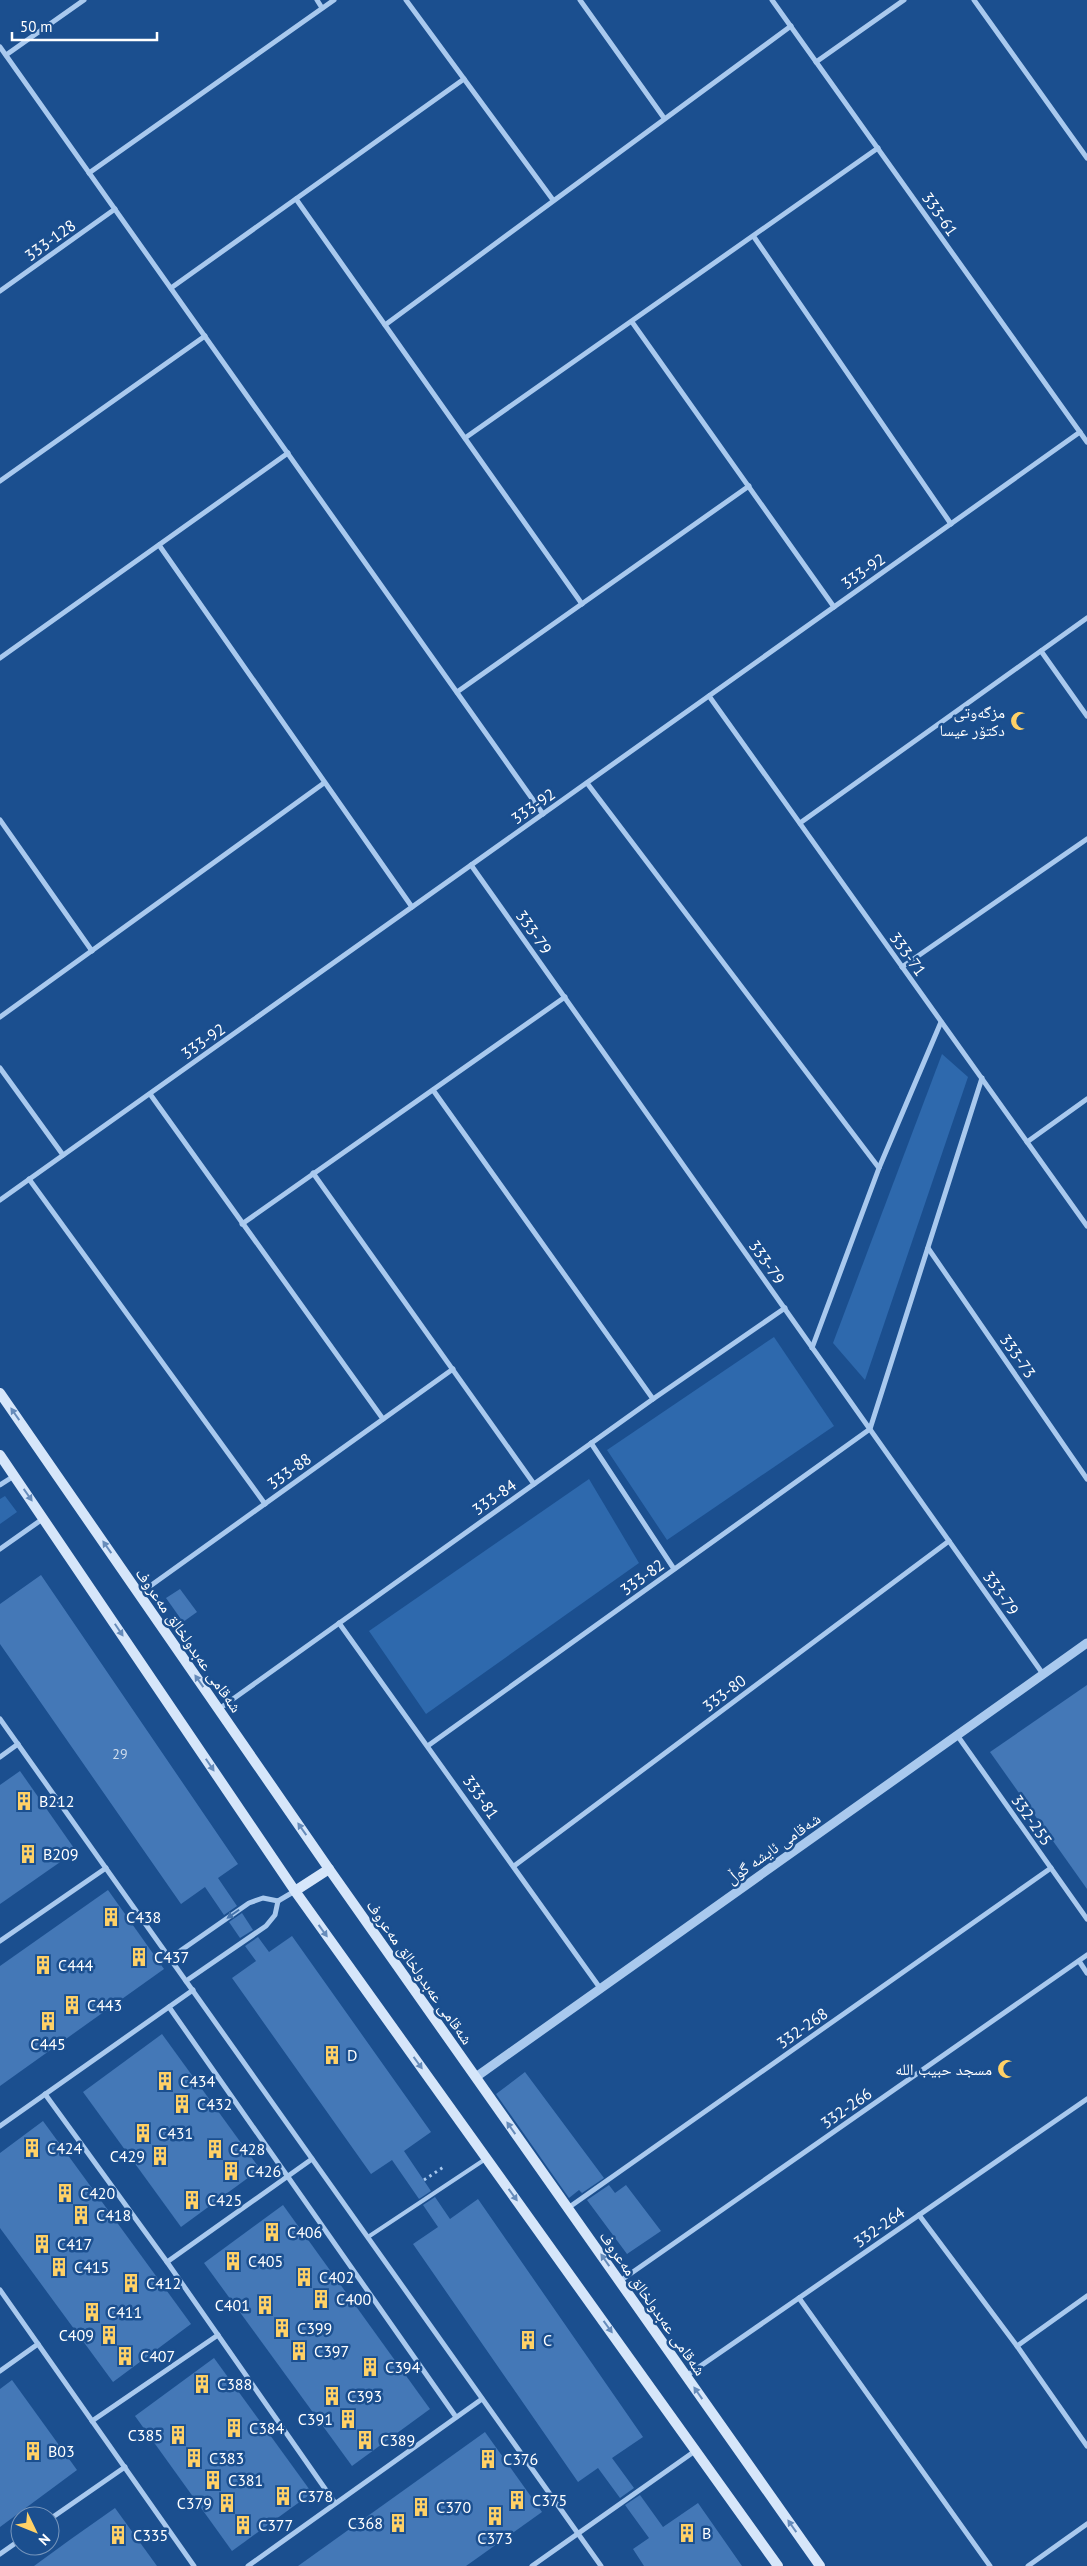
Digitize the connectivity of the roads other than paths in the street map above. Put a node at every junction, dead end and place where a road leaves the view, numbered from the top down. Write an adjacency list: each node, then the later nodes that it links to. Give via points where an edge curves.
1 (84, 0): 12 (street)
2 (317, 0): 9 (street)
3 (334, 0): 9 (street)
4 (406, 0): 14 (street)
5 (580, 0): 15 (street)
6 (772, 0): 10 (street, 333-61)
7 (904, 0): 13 (street)
8 (974, 0): 17 (street)
9 (322, 8): 18 (street)
10 (791, 26): 13 (street, 333-61); 15 (street)
11 (0, 47): 12 (street)
12 (6, 55): 18 (street)
13 (816, 62): 16 (street, 333-61)
14 (464, 79): 19 (street); 20 (street)
15 (664, 118): 20 (street)
16 (878, 148): 22 (street); 28 (street, 333-61)
17 (1087, 158)
18 (89, 173): 21 (street)
19 (296, 199): 23 (street); 26 (street)
20 (552, 200): 26 (street)
21 (115, 209): 23 (street); 24 (street, 333-128)
22 (754, 237): 25 (street); 34 (street)
23 (171, 288): 27 (street)
24 (0, 291)
25 (632, 322): 29 (street); 33 (street)
26 (385, 325): 29 (street)
27 (205, 336): 31 (street); 32 (street)
28 (1080, 432): 30 (street, 333-61); 34 (street, 333-92)
29 (465, 438): 36 (street)
30 (1087, 442)
31 (288, 453): 35 (street); 41 (street)
32 (0, 481)
33 (749, 486): 36 (street); 37 (street)
34 (951, 524): 37 (street, 333-92)
35 (159, 545): 40 (street); 44 (street)
36 (582, 604): 41 (street)
37 (834, 607): 42 (street, 333-92)
38 (1087, 618): 39 (street)
39 (1041, 651): 43 (street); 48 (street)
40 (0, 658)
41 (457, 692): 46 (street)
42 (709, 696): 45 (street, 333-92); 48 (street, 333-71)
43 (1087, 716)
44 (324, 782): 51 (street); 52 (street)
45 (587, 783): 46 (street, 333-92); 64 (street)
46 (543, 814): 50 (street, 333-92)
47 (0, 820): 52 (street)
48 (800, 823): 53 (street, 333-71)
49 (1087, 839): 53 (street)
50 (471, 865): 51 (street, 333-92); 54 (street, 333-79)
51 (412, 907): 60 (street, 333-92)
52 (92, 951): 55 (street)
53 (902, 968): 56 (street, 333-71)
54 (565, 997): 59 (street); 71 (street, 333-79)
55 (0, 1017)
56 (941, 1022): 58 (street, 333-71); 64 (street)
57 (0, 1068): 63 (street)
58 (982, 1078): 62 (street, 333-71); 70 (street)
59 (433, 1090): 65 (street); 75 (street)
60 (150, 1094): 63 (street, 333-92); 68 (street)
61 (1087, 1099): 62 (street)
62 (1027, 1142): 69 (street, 333-71)
63 (63, 1156): 66 (street, 333-92)
64 (879, 1168): 72 (street)
65 (313, 1173): 68 (street); 73 (street)
66 (29, 1179): 67 (street, 333-92); 84 (street)
67 (0, 1200)
68 (242, 1224): 76 (street)
69 (1087, 1226)
70 (928, 1248): 77 (street); 81 (street, 333-73)
71 (785, 1308): 72 (street, 333-79); 75 (street, 333-84)
72 (812, 1348): 77 (street, 333-79)
73 (452, 1369): 76 (street, 333-88); 82 (street)
74 (0, 1393): 89 (main road, شەقامی عەبدولخالق مەعروف, one-way to 74)
75 (654, 1399): 78 (street, 333-84)
76 (383, 1419): 84 (street, 333-88)
77 (870, 1429): 86 (street, 333-79); 88 (street, 333-82)
78 (591, 1443): 82 (street, 333-84); 88 (street)
79 (0, 1455): 80 (main road)
80 (14, 1475): 83 (street); 85 (main road, one-way to 85)
81 (1087, 1479)
82 (534, 1484): 90 (street, 333-84)
83 (0, 1485)
84 (265, 1504): 89 (street, 333-88)
85 (44, 1518): 87 (street); 103 (main road, one-way to 103)
86 (949, 1541): 92 (street, 333-79); 99 (street, 333-80)
87 (0, 1549)
88 (674, 1570): 97 (street, 333-82)
89 (139, 1594): 93 (main road, شەقامی عەبدولخالق مەعروف, one-way to 89)
90 (339, 1622): 93 (street, 333-84); 97 (street, 333-81)
91 (1087, 1643): 92 (street, شەقامی ئایشە گوڵ)
92 (1043, 1674): 95 (street, شەقامی ئایشە گوڵ)
93 (219, 1709): 102 (main road, شەقامی عەبدولخالق مەعروف, one-way to 93)
94 (0, 1718): 96 (street)
95 (957, 1735): 101 (street, 332-255); 112 (street, شەقامی ئایشە گوڵ)
96 (18, 1744): 98 (street); 100 (street)
97 (428, 1745): 99 (street, 333-81)
98 (0, 1756)
99 (514, 1866): 112 (street, 333-81)
100 (106, 1868): 106 (street); 108 (street)
101 (1051, 1868): 105 (street, 332-255); 122 (street, 332-268)
102 (330, 1869): 103 (main road); 115 (main road, شەقامی عەبدولخالق مەعروف)
103 (295, 1891): 104 (street); 119 (main road, one-way to 119)
104 (278, 1902): 108 (street, one-way to 108, via 263,1898 249,1903); 111 (street, via 266,1926)
105 (1087, 1919)
106 (0, 1941)
107 (1087, 1955): 109 (street, 332-266)
108 (170, 1958): 111 (street)
109 (1079, 1961): 110 (street); 126 (street, 332-266)
110 (1087, 1973)
111 (186, 1981): 113 (street)
112 (600, 1988): 115 (street, شەقامی ئایشە گوڵ)
113 (192, 1990): 114 (street); 120 (street)
114 (169, 2007): 116 (street); 121 (street)
115 (476, 2077): 122 (main road, شەقامی عەبدولخالق مەعروف, one-way to 115)
116 (45, 2094): 118 (street); 125 (street)
117 (1087, 2099): 123 (street, 332-264)
118 (0, 2126)
119 (487, 2158): 124 (lane); 139 (main road, one-way to 139)
120 (312, 2159): 121 (street); 124 (street)
121 (290, 2176): 125 (street); 136 (street)
122 (568, 2208): 126 (main road, شەقامی عەبدولخالق مەعروف, one-way to 122)
123 (918, 2215): 129 (street, 332-264); 132 (street)
124 (368, 2237): 135 (street)
125 (167, 2262): 130 (street)
126 (619, 2281): 134 (main road, شەقامی عەبدولخالق مەعروف)
127 (0, 2290): 131 (street)
128 (1087, 2296): 132 (street)
129 (799, 2298): 134 (street, 332-264); 151 (street)
130 (218, 2335): 137 (street); 141 (street)
131 (38, 2344): 133 (street); 137 (street)
132 (1017, 2346): 138 (street)
133 (0, 2371)
134 (686, 2376): 150 (main road, شەقامی عەبدولخالق مەعروف, one-way to 134)
135 (482, 2399): 136 (street); 144 (street)
136 (456, 2417): 141 (street)
137 (92, 2421): 140 (street)
138 (1087, 2446)
139 (696, 2450): 144 (street); 149 (main road)
140 (125, 2467): 142 (street); 145 (street)
141 (335, 2503): 146 (street)
142 (60, 2512)
143 (1087, 2524): 152 (street)
144 (578, 2534): 147 (street); 148 (street)
145 (194, 2566)
146 (248, 2566)
147 (532, 2566)
148 (601, 2566)
149 (778, 2566)
150 (820, 2566)
151 (990, 2566)
152 (1028, 2566)

